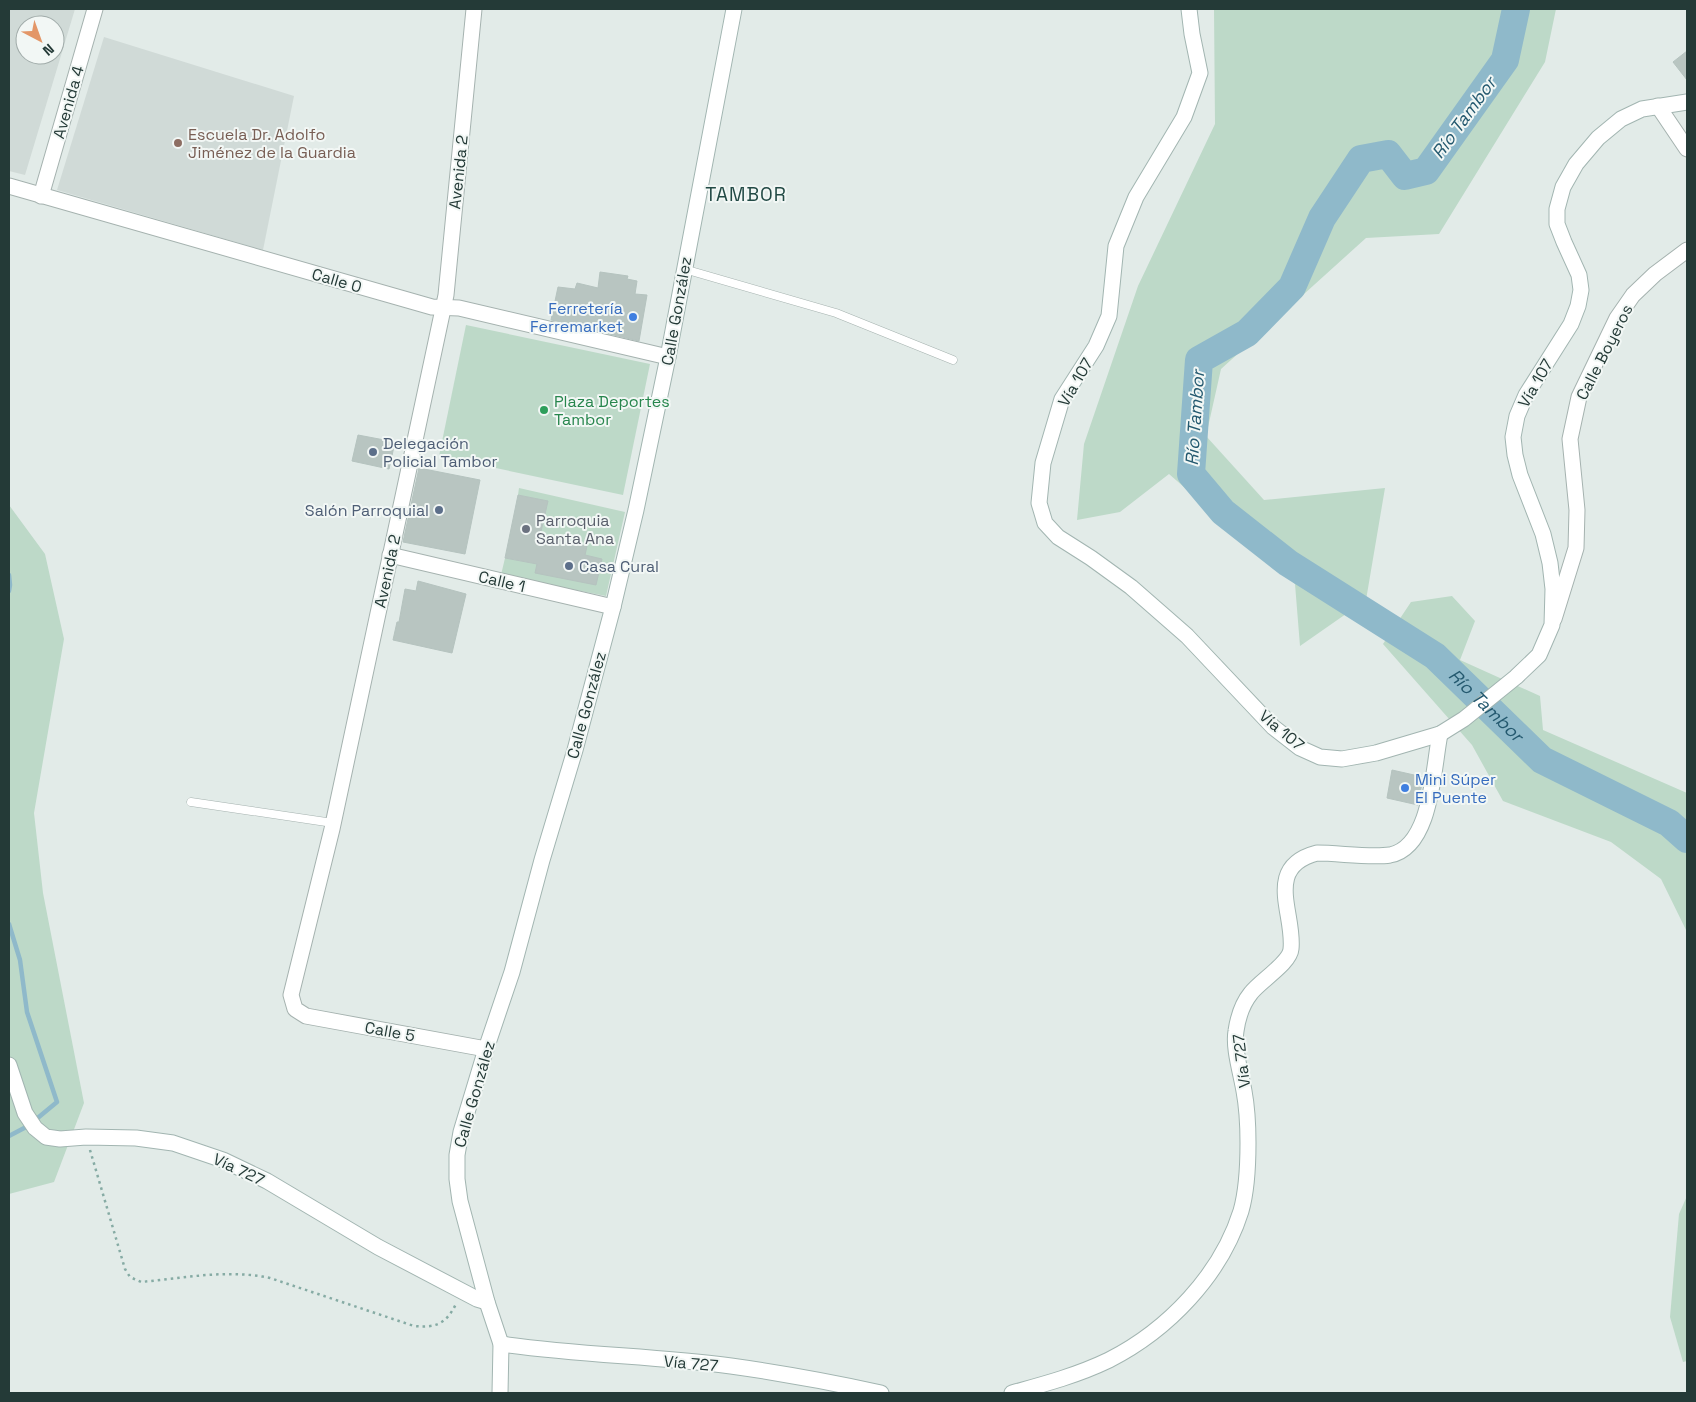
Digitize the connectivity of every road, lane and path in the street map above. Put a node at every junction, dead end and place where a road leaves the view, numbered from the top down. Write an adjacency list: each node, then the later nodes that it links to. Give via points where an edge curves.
1 (95, 9): 9 (street, Avenida 4)
2 (474, 9): 12 (street, Avenida 2)
3 (734, 9): 11 (street, Calle González)
4 (1189, 9): 18 (street, Vía 107, via 1200,74 1184,117 1136,196 1116,246 1109,316 1096,346 1062,399 1043,463 1039,503 1045,523 1058,537 1131,587 1187,636 1274,727 1300,748 1320,757 1342,759 1376,753)
5 (1687, 102): 6 (street, Vía 107)
6 (1658, 106): 7 (street); 17 (street, Vía 107, via 1621,119 1598,138 1576,164 1563,187 1557,209 1558,224 1582,290 1571,324 1526,395 1513,437 1520,475 1543,534 1550,563)
7 (1687, 149)
8 (9, 186): 9 (street, Calle 0)
9 (41, 196): 12 (street, Calle 0, via 432,308)
10 (1687, 250): 17 (street, Calle Boyeros, via 1633,295 1617,318 1579,396 1570,439 1577,510 1576,548)
11 (684, 269): 13 (street, Calle González); 14 (lane, via 836,313)
12 (444, 307): 13 (street, Calle 0); 15 (street, Avenida 2)
13 (668, 358): 16 (street, Calle González)
14 (953, 360)
15 (390, 556): 16 (street, Calle 1); 20 (street, Avenida 2)
16 (613, 607): 22 (street, Calle González, via 512,972)
17 (1552, 625): 18 (street, Vía 107, via 1539,655 1516,678)
18 (1440, 734): 30 (street, Vía 727, via 1425,816 1412,842 1390,855 1309,855 1288,875 1285,898 1292,934 1291,952 1282,965 1250,994 1239,1013 1235,1034 1246,1113 1246,1177 1241,1210 1216,1264 1197,1291 1138,1343 1084,1371)
19 (191, 802): 20 (lane)
20 (334, 824): 21 (street, Avenida 2, via 291,995)
21 (295, 1009): 22 (street, Calle 5, via 306,1016)
22 (486, 1049): 26 (street, Calle González, via 461,1132 457,1163 460,1201)
23 (9, 1065): 24 (street, Vía 727, via 24,1113 34,1128 46,1137)
24 (86, 1137): 25 (street, Vía 727, via 173,1143 223,1160 267,1181 378,1247); 25 (path, via 125,1269 130,1277 141,1282 252,1274 425,1327 435,1326 449,1316 456,1304)
25 (457, 1288): 26 (street, Vía 727)
26 (487, 1302): 27 (street, Calle González)
27 (501, 1344): 28 (street, Calle González); 29 (street, Vía 727, via 730,1366)
28 (500, 1393)
29 (881, 1393)
30 (1012, 1393)

